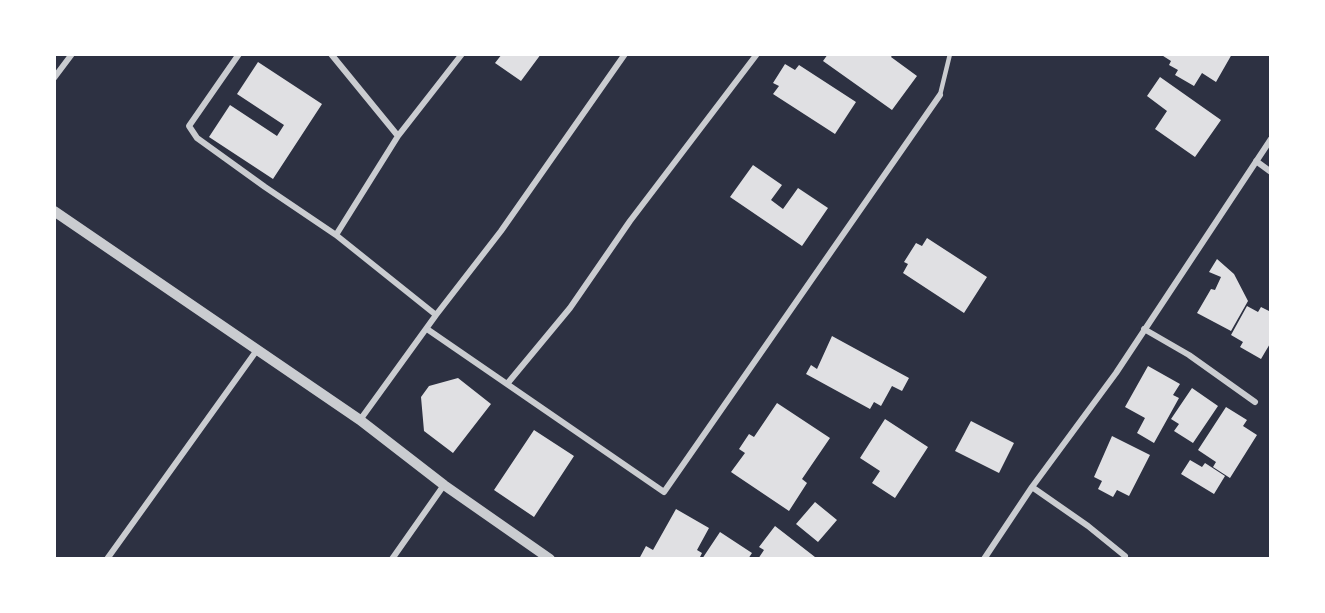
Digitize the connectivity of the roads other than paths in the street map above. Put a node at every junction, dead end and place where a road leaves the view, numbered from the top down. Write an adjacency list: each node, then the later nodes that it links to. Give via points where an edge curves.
1 (72, 54): 8 (street)
2 (239, 54): 15 (street, via 189,126 197,138)
3 (331, 54): 10 (street)
4 (462, 54): 10 (street)
5 (625, 54): 16 (street, via 501,231)
6 (757, 54): 20 (street, via 630,221 570,308)
7 (950, 54): 9 (lane)
8 (54, 78)
9 (940, 94): 20 (street, via 664,492)
10 (398, 136): 15 (street)
11 (1271, 139): 12 (street)
12 (1256, 161): 13 (street); 18 (street)
13 (1271, 172)
14 (54, 211): 19 (street)
15 (336, 235): 16 (street)
16 (436, 315): 17 (street)
17 (427, 328): 20 (street); 22 (street)
18 (1144, 329): 21 (street, via 1189,355); 24 (street)
19 (257, 350): 22 (street); 26 (street)
20 (507, 384)
21 (1255, 402)
22 (360, 420): 23 (street)
23 (444, 485): 27 (street); 28 (street)
24 (1032, 488): 25 (street); 29 (street)
25 (1125, 556)
26 (107, 559)
27 (392, 559)
28 (550, 559)
29 (984, 559)

